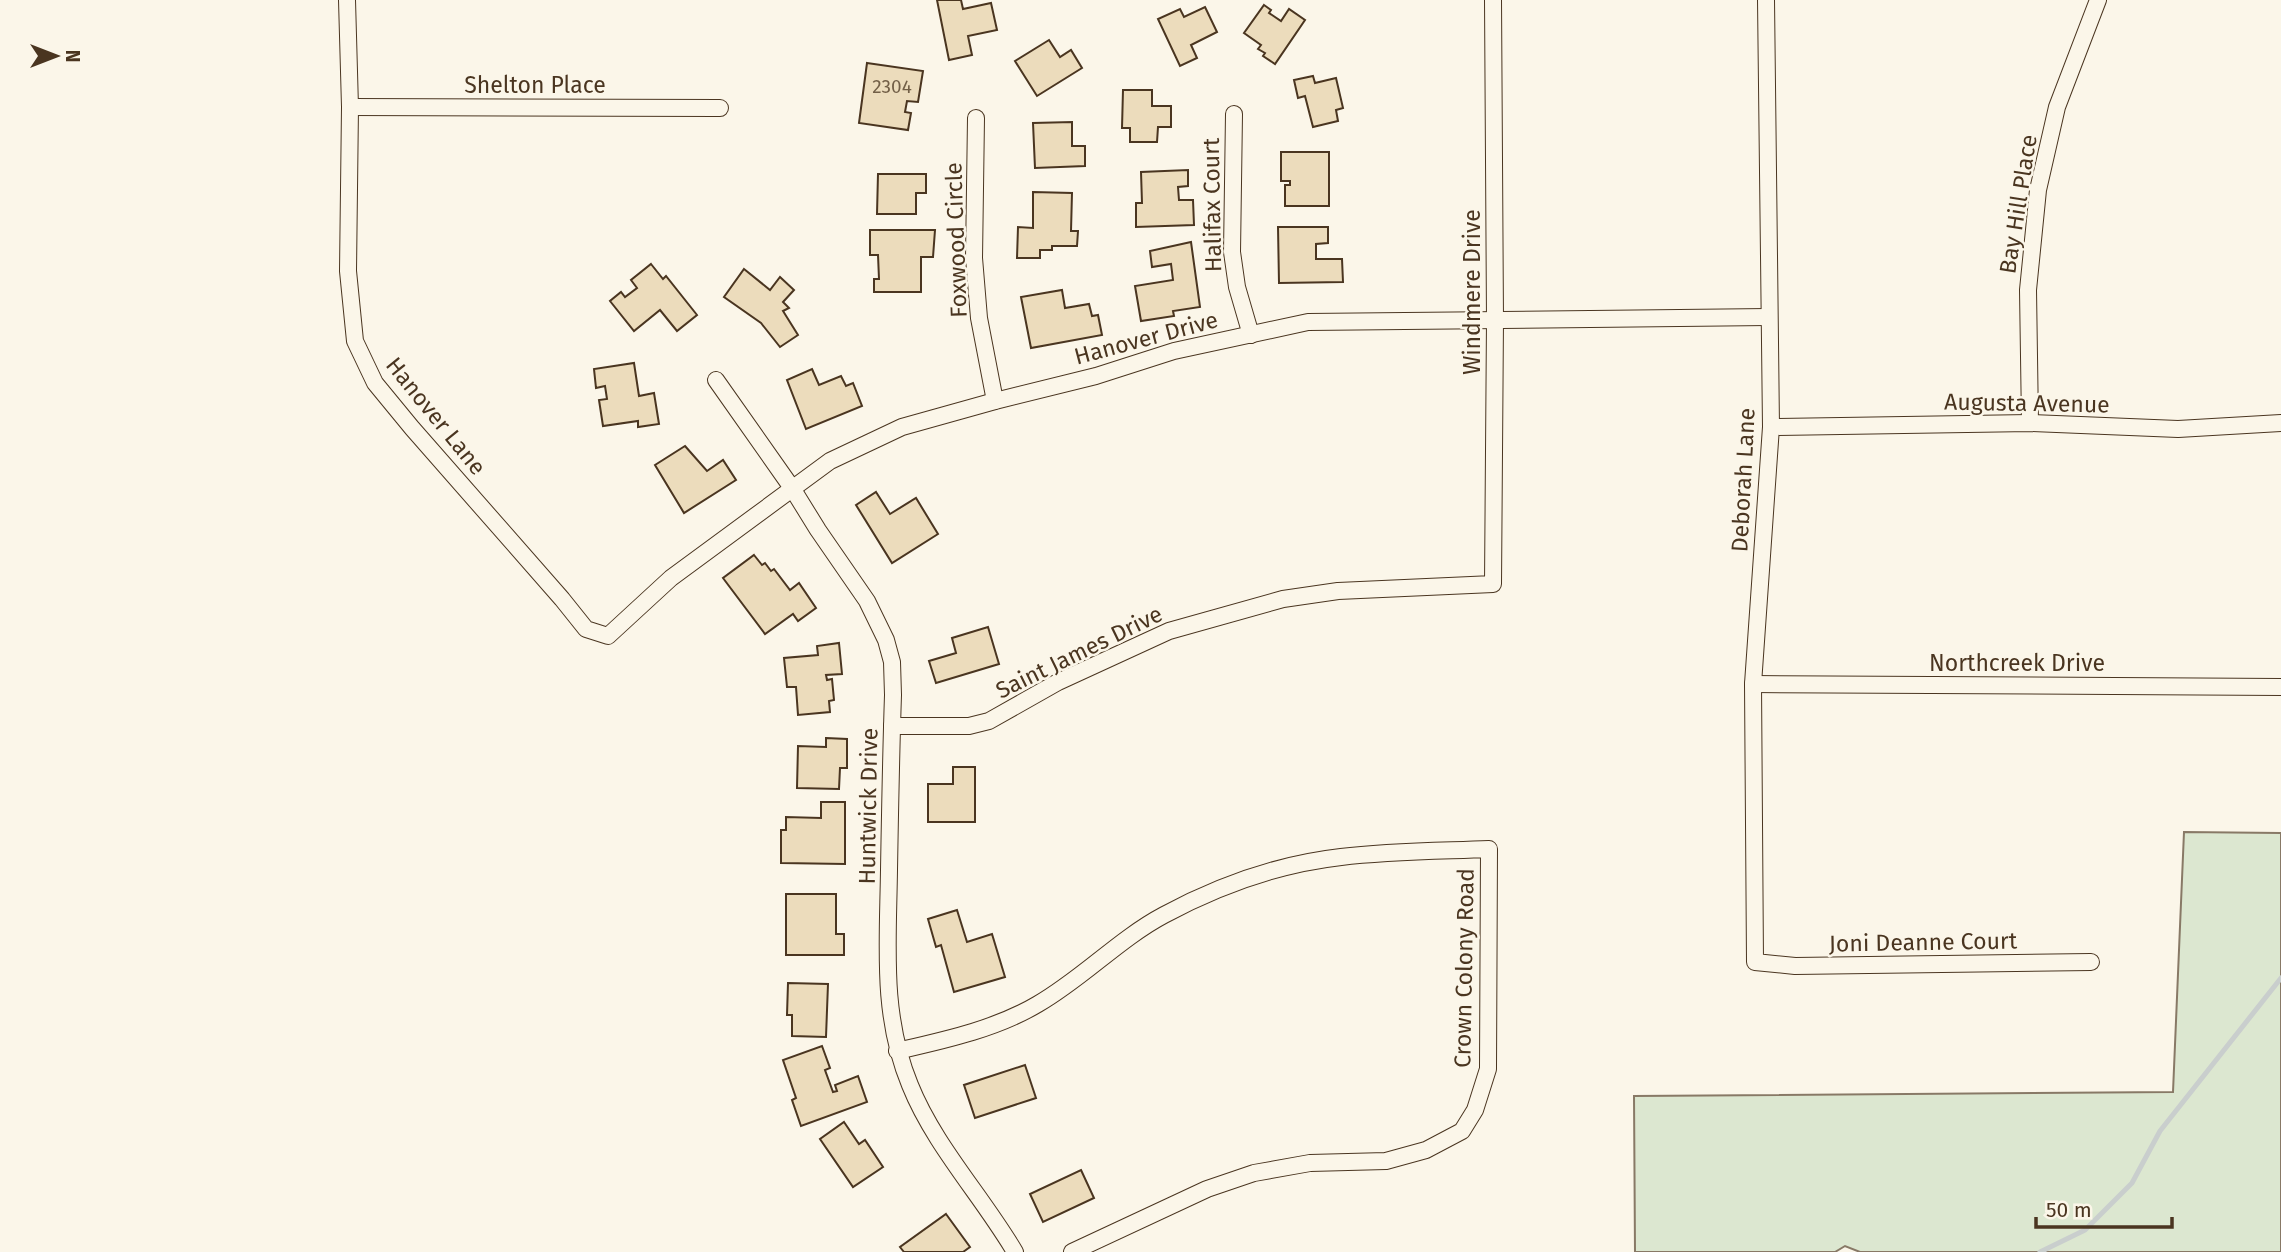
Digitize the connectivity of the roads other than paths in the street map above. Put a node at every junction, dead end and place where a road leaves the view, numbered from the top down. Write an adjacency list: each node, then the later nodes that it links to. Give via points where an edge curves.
1 (347, 0): 5 (street, Hanover Lane)
2 (1493, 0): 10 (street, Windmere Drive)
3 (1766, 0): 9 (street, Deborah Lane)
4 (2098, 0): 14 (street, Bay Hill Place, via 2057,107 2038,190 2028,290)
5 (351, 107): 6 (street, Shelton Place); 19 (street, Hanover Lane, via 348,271 355,341 375,383 586,629)
6 (720, 108)
7 (1234, 114): 11 (street, Halifax Court, via 1232,252)
8 (976, 118): 13 (street, Foxwood Circle, via 974,258 979,318)
9 (1768, 317): 10 (street, Hanover Drive); 16 (street, Deborah Lane)
10 (1495, 320): 11 (street, Hanover Drive, via 1308,322); 18 (street, Windmere Drive)
11 (1251, 335): 13 (street, Hanover Drive, via 1174,351)
12 (716, 380): 17 (street, Huntwick Drive)
13 (995, 401): 17 (street, Hanover Drive, via 902,426 830,461)
14 (2030, 423): 15 (street, Augusta Avenue, via 2178,429); 16 (street, Augusta Avenue)
15 (2281, 423)
16 (1771, 427): 20 (street, Deborah Lane)
17 (792, 488): 19 (street, Hanover Drive, via 671,579); 22 (street, Huntwick Drive, via 883,632 892,662)
18 (1493, 584): 22 (street, Saint James Drive, via 1338,591 1283,599 1169,631 1058,682 989,721 969,726)
19 (608, 636)
20 (1753, 684): 21 (street, Northcreek Drive); 23 (street, Deborah Lane)
21 (2281, 687)
22 (892, 726): 25 (street, Huntwick Drive, via 888,997)
23 (1755, 962): 24 (street, Joni Deanne Court, via 1795,966)
24 (2091, 962)
25 (897, 1051): 26 (street, Huntwick Drive, via 929,1123); 27 (street, Crown Colony Road, via 1020,1014 1162,916 1258,875 1338,858 1489,849 1488,1069 1475,1110 1462,1131 1426,1150 1385,1161 1310,1163 1254,1173 1207,1189)
26 (1014, 1252)
27 (1072, 1252)

